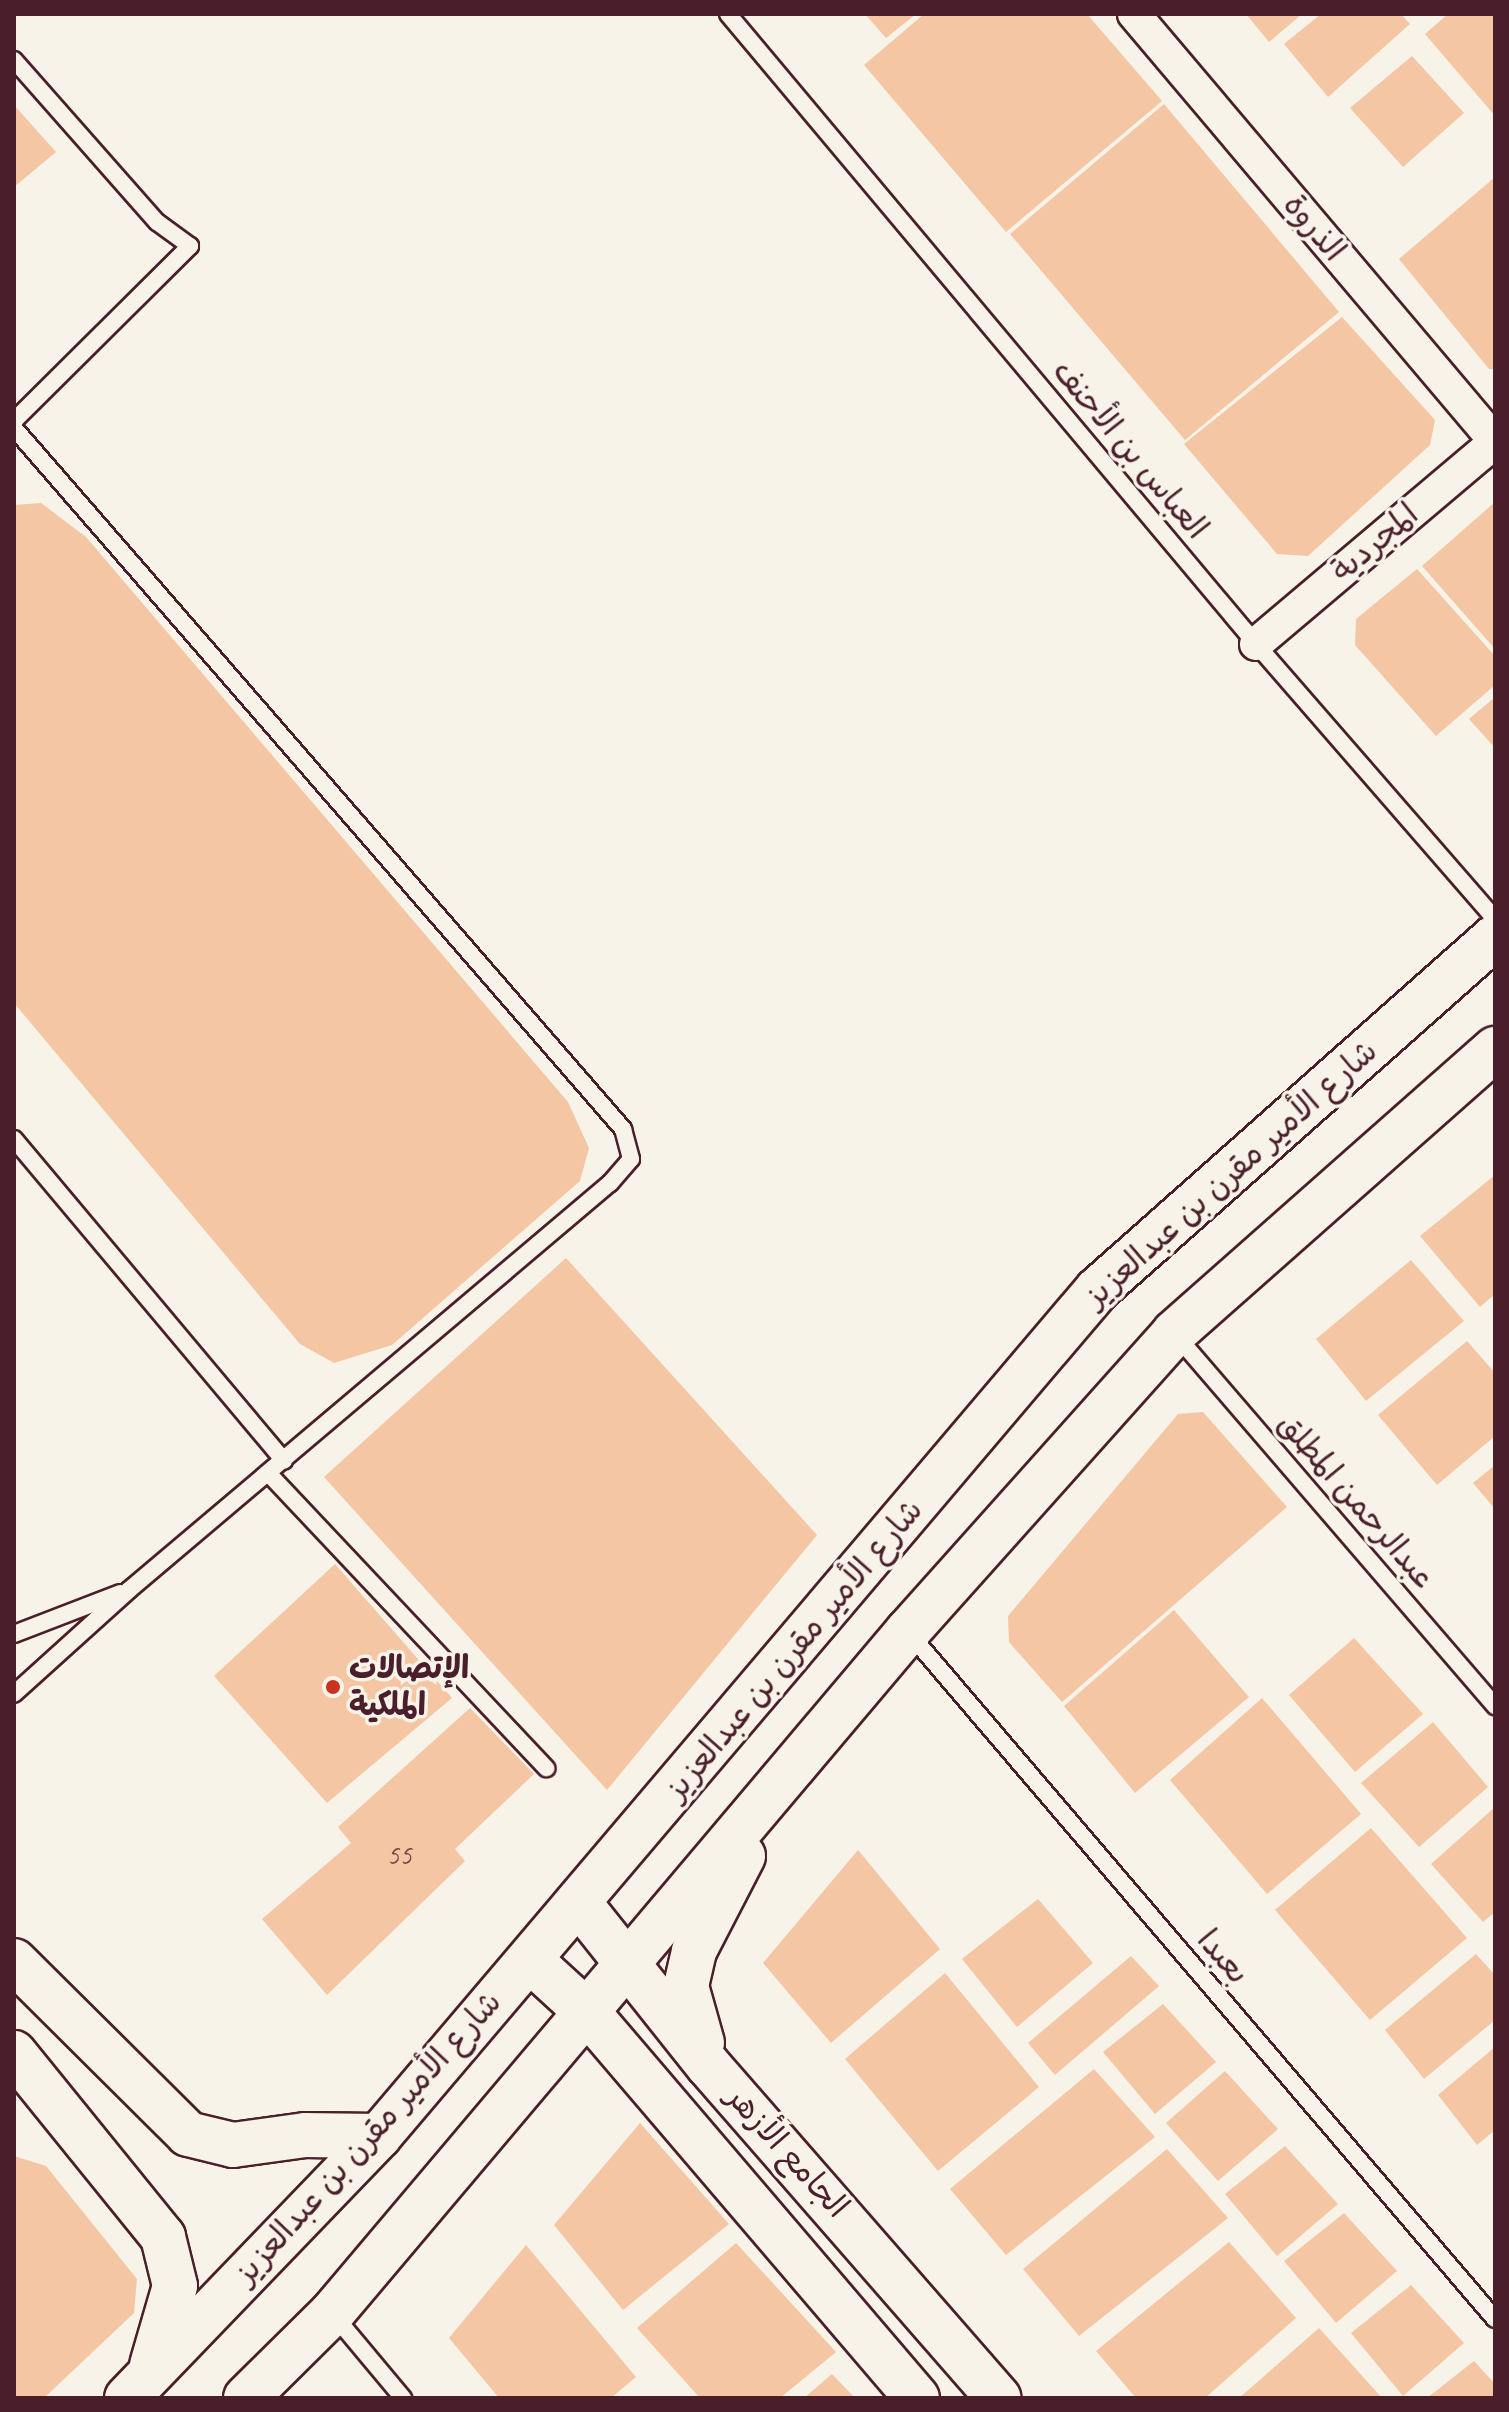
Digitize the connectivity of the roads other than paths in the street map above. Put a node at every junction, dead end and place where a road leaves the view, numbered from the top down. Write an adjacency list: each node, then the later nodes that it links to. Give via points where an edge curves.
1 (728, 14): 7 (lane, العباس بن الأحنف)
2 (1134, 14): 6 (street, الذروة)
3 (14, 60): 4 (lane, via 157,222 190,246)
4 (14, 421)
5 (14, 428): 13 (lane, via 623,1129 631,1159 610,1183)
6 (1495, 442): 7 (street, المجردية)
7 (1256, 644): 8 (lane, العباس بن الأحنف)
8 (1495, 919)
9 (1495, 937): 22 (street, شارع الأمير مقرن بن عبدالعزيز, via 1097,1290)
10 (1494, 1053): 12 (street)
11 (14, 1139): 13 (lane)
12 (1174, 1333): 16 (street); 19 (lane, عبدالرحمن المطلق)
13 (284, 1461): 14 (lane)
14 (270, 1475): 15 (lane); 20 (lane)
15 (129, 1590): 17 (lane); 18 (lane)
16 (908, 1631): 21 (street); 33 (lane, بعبدا)
17 (14, 1634)
18 (14, 1694)
19 (1495, 1706)
20 (546, 1768)
21 (763, 1800): 25 (street); 28 (street, via 739,1867 720,1893 694,1951 686,1986)
22 (579, 1903): 23 (street, شارع الأمير مقرن بن عبدالعزيز); 25 (street, الجامع الأزهر)
23 (530, 1960): 26 (street, الجامع الأزهر); 29 (street, شارع الأمير مقرن بن عبدالعزيز)
24 (14, 1961): 29 (street, via 188,2134 233,2145 305,2135)
25 (627, 1962): 26 (street); 28 (street, الجامع الأزهر)
26 (589, 2014): 31 (street, الجامع الأزهر); 32 (street)
27 (14, 2053): 34 (street, via 163,2237 175,2286)
28 (708, 2065): 30 (street, الجامع الأزهر)
29 (379, 2136): 34 (street, شارع الأمير مقرن بن عبدالعزيز)
30 (781, 2142): 31 (street); 38 (street, الجامع الأزهر)
31 (736, 2184): 37 (street, الجامع الأزهر)
32 (332, 2313): 35 (street); 36 (lane)
33 (1495, 2319)
34 (138, 2385)
35 (246, 2398)
36 (403, 2398)
37 (917, 2398)
38 (999, 2398)

